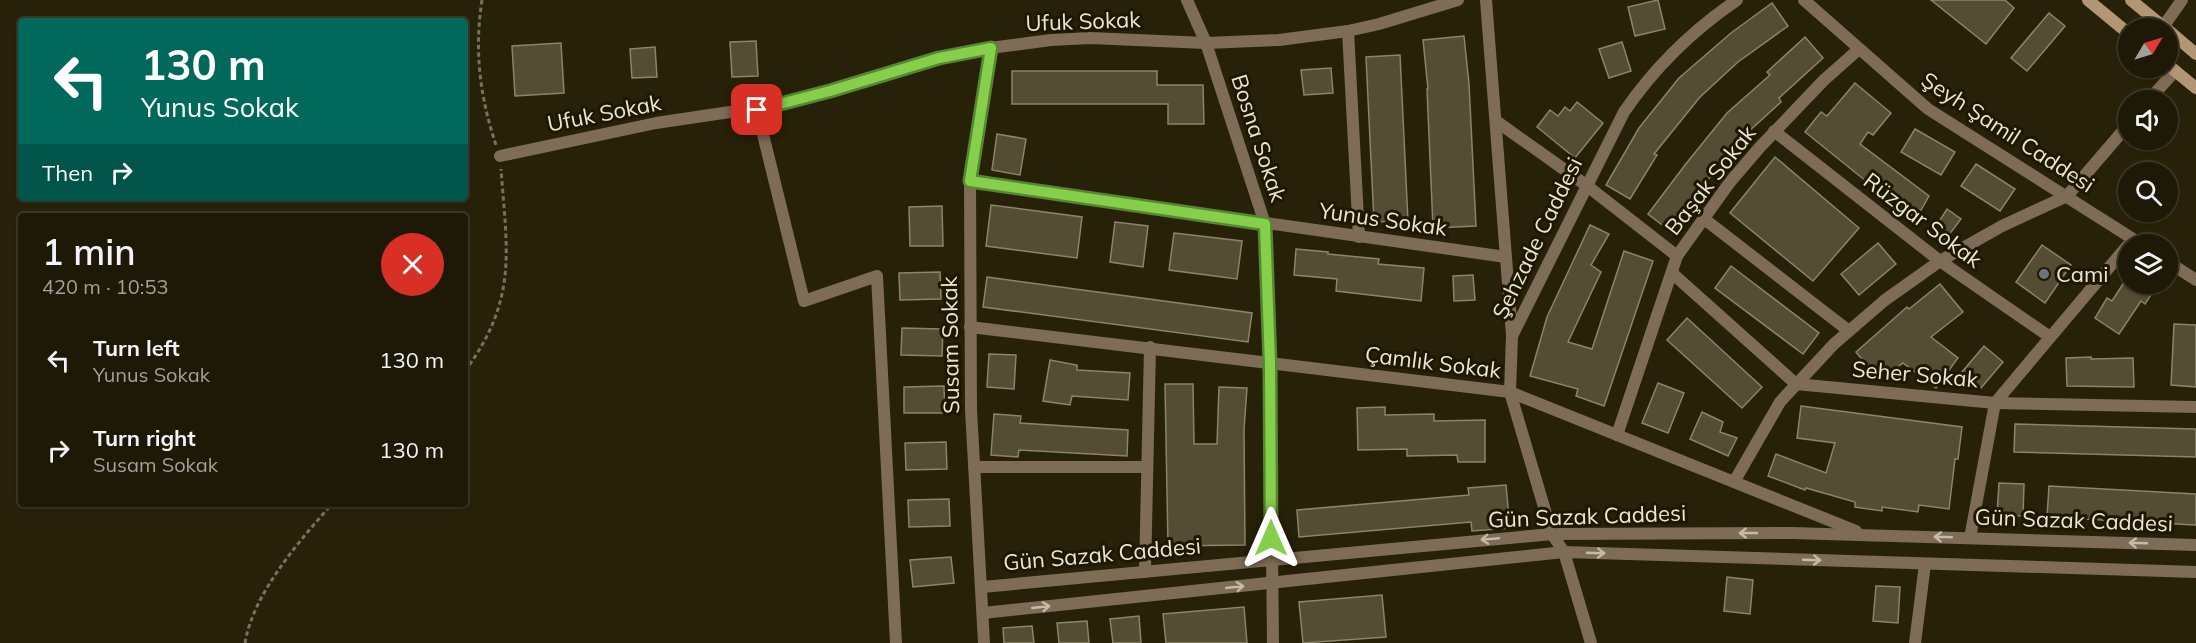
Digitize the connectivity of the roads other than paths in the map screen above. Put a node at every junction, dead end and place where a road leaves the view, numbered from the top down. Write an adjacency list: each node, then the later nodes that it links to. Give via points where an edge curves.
1 (1187, 0): 14 (street, Bosna Sokak)
2 (1458, 0): 12 (street, Ufuk Sokak)
3 (1486, 0): 21 (street)
4 (1737, 0): 26 (street, Şehzade Caddesi, via 1687,40 1648,79 1619,121)
5 (1804, 0): 16 (street, Şeyh Şamil Caddesi)
6 (2088, 0): 11 (main road)
7 (2131, 0): 9 (main road)
8 (2182, 0): 10 (street)
9 (2152, 18)
10 (2171, 18)
11 (2118, 25)
12 (1348, 31): 14 (street, Ufuk Sokak, via 1279,40); 31 (street)
13 (2178, 39): 17 (main road)
14 (1206, 43): 15 (street, Ufuk Sokak, via 1090,38); 29 (street, Bosna Sokak)
15 (991, 48): 20 (street, Ufuk Sokak, via 939,58); 25 (street, Susam Sokak)
16 (1859, 49): 22 (street, Başak Sokak); 27 (street, Şeyh Şamil Caddesi, via 1928,109)
17 (2196, 54)
18 (2178, 74): 19 (main road)
19 (2196, 88)
20 (757, 110): 24 (street, Ufuk Sokak, via 656,123); 65 (street, via 804,301 878,276)
21 (1496, 121): 26 (street); 33 (street)
22 (1774, 131): 28 (street, Başak Sokak); 35 (street, Rüzgar Sokak)
23 (2118, 137): 27 (street)
24 (500, 156)
25 (970, 181): 29 (street, Yunus Sokak); 39 (street, Susam Sokak)
26 (1586, 186): 32 (street); 41 (street, Şehzade Caddesi)
27 (2067, 196): 30 (street, Şeyh Şamil Caddesi); 35 (street, via 2002,225)
28 (1703, 218): 32 (street, Başak Sokak); 40 (street)
29 (1265, 224): 31 (street, Yunus Sokak); 44 (street, Bosna Sokak)
30 (2120, 234)
31 (1359, 237): 33 (street, Yunus Sokak)
32 (1677, 256): 37 (street, Başak Sokak)
33 (1506, 257): 41 (street)
34 (2118, 260): 42 (street)
35 (1940, 261): 40 (street); 42 (street, Rüzgar Sokak)
36 (2178, 268): 38 (street)
37 (1672, 273): 45 (street); 49 (street, Başak Sokak)
38 (2196, 280)
39 (970, 327): 43 (street, Çamlık Sokak); 50 (street, Susam Sokak)
40 (1850, 331): 45 (street)
41 (1512, 336): 46 (street, Şehzade Caddesi)
42 (2050, 337): 47 (street)
43 (1150, 347): 44 (street, Çamlık Sokak); 51 (street)
44 (1270, 364): 46 (street, Çamlık Sokak); 58 (street, Bosna Sokak)
45 (1796, 384): 47 (street, Seher Sokak); 52 (street, via 1780,402)
46 (1510, 392): 49 (street, Çamlık Sokak); 53 (street, Şehzade Caddesi)
47 (1995, 403): 48 (street, Seher Sokak); 55 (street)
48 (2196, 407)
49 (1617, 435): 52 (street, Çamlık Sokak)
50 (974, 467): 51 (street); 63 (street, Susam Sokak)
51 (1147, 467): 60 (street)
52 (1734, 482): 54 (street, Çamlık Sokak)
53 (1552, 534): 54 (street, Gün Sazak Caddesi, one-way to 53); 57 (street, Şehzade Caddesi); 58 (street, Gün Sazak Caddesi, one-way to 58)
54 (1865, 535): 55 (street, Gün Sazak Caddesi, one-way to 54)
55 (1970, 538): 56 (street, Gün Sazak Caddesi, one-way to 55)
56 (2196, 545)
57 (1564, 552): 59 (street, Gün Sazak Caddesi, one-way to 59); 62 (street, Gün Sazak Caddesi); 68 (street, Şehzade Caddesi)
58 (1271, 560): 60 (street, Gün Sazak Caddesi); 62 (street, Bosna Sokak)
59 (1924, 564): 61 (street, Gün Sazak Caddesi); 69 (street)
60 (1145, 572): 63 (street, Gün Sazak Caddesi)
61 (2196, 572)
62 (1272, 583): 64 (street, Gün Sazak Caddesi, one-way to 62); 67 (street, Bosna Sokak)
63 (982, 587): 64 (street, Susam Sokak)
64 (983, 613): 66 (street, Susam Sokak)
65 (897, 643)
66 (984, 643)
67 (1273, 643)
68 (1591, 643)
69 (1915, 643)

